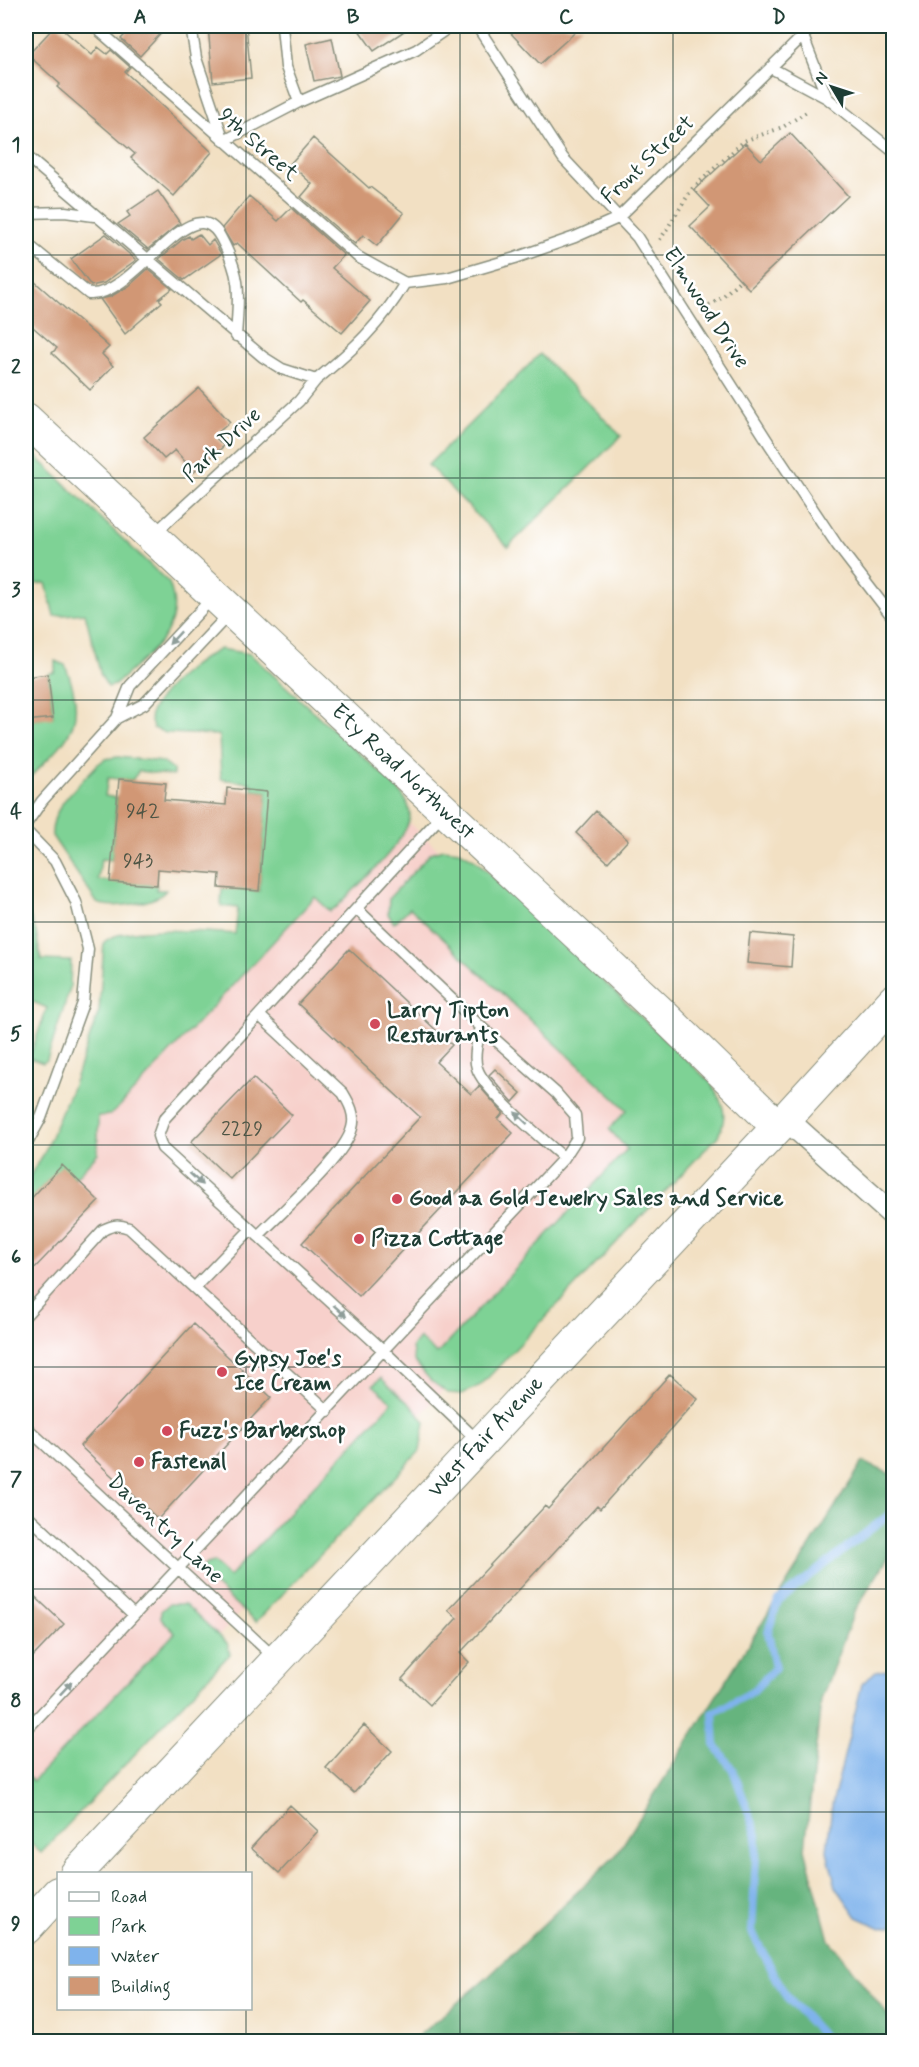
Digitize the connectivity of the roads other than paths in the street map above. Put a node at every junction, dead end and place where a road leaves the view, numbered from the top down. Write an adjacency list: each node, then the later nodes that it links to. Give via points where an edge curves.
1 (94, 26): 11 (lane, 9th Street)
2 (191, 26): 11 (lane, via 196,58)
3 (282, 26): 10 (lane, via 286,67)
4 (451, 26): 10 (lane, via 416,50)
5 (477, 26): 16 (lane, Elmwood Drive, via 563,158)
6 (813, 26): 7 (lane, Front Street)
7 (803, 36): 8 (lane, Front Street); 9 (lane)
8 (771, 68): 9 (lane); 16 (lane, Front Street)
9 (827, 98): 12 (lane)
10 (298, 102): 11 (lane)
11 (224, 141): 19 (lane, 9th Street, via 358,257)
12 (894, 152)
13 (26, 156): 15 (lane)
14 (26, 213): 15 (lane)
15 (94, 216): 18 (lane)
16 (618, 218): 19 (lane, Front Street, via 515,258 447,278); 25 (lane, Elmwood Drive, via 637,237 777,455)
17 (26, 243): 18 (lane, via 89,294 109,291)
18 (148, 260): 20 (lane); 20 (lane, via 176,233 197,222 208,223 219,234 235,264 239,290)
19 (405, 282): 21 (lane, Park Drive, via 388,312 359,345)
20 (236, 336): 21 (lane, via 282,369)
21 (315, 380): 23 (lane, Park Drive, via 299,401)
22 (26, 419): 23 (street, Ety Road Northwest)
23 (152, 536): 24 (street, Ety Road Northwest)
24 (223, 603): 26 (lane, via 144,704); 26 (lane, one-way to 26, via 130,686); 27 (street, Ety Road Northwest)
25 (894, 619)
26 (117, 718): 28 (lane)
27 (446, 812): 30 (lane); 34 (street, Ety Road Northwest)
28 (26, 824)
29 (26, 831): 35 (lane, via 55,861 76,902 88,949 83,1003 41,1118)
30 (357, 909): 32 (lane); 33 (lane)
31 (894, 1000): 34 (street, West Fair Avenue)
32 (260, 1016): 38 (lane, via 343,1093 352,1108 353,1127 338,1152); 38 (lane, one-way to 38, via 164,1119 158,1137 162,1148)
33 (481, 1027): 36 (lane, one-way to 33, via 483,1079 476,1061); 36 (lane, via 556,1093 575,1115 577,1138)
34 (782, 1122): 37 (street); 44 (street, West Fair Avenue)
35 (26, 1145)
36 (564, 1158): 41 (lane)
37 (894, 1216)
38 (254, 1233): 39 (lane); 41 (lane, one-way to 41)
39 (194, 1288): 40 (lane, via 129,1228 112,1225 103,1230); 42 (lane)
40 (26, 1315)
41 (383, 1350): 42 (lane); 44 (lane)
42 (328, 1411): 46 (lane)
43 (26, 1427): 46 (lane, Daventry Lane)
44 (480, 1444): 48 (street, West Fair Avenue)
45 (26, 1514): 47 (lane)
46 (179, 1569): 47 (lane); 48 (lane, Daventry Lane)
47 (134, 1615): 49 (lane, one-way to 47)
48 (277, 1660): 50 (street, West Fair Avenue)
49 (26, 1730)
50 (78, 1872)
51 (57, 1894): 52 (street)
52 (26, 1928)

